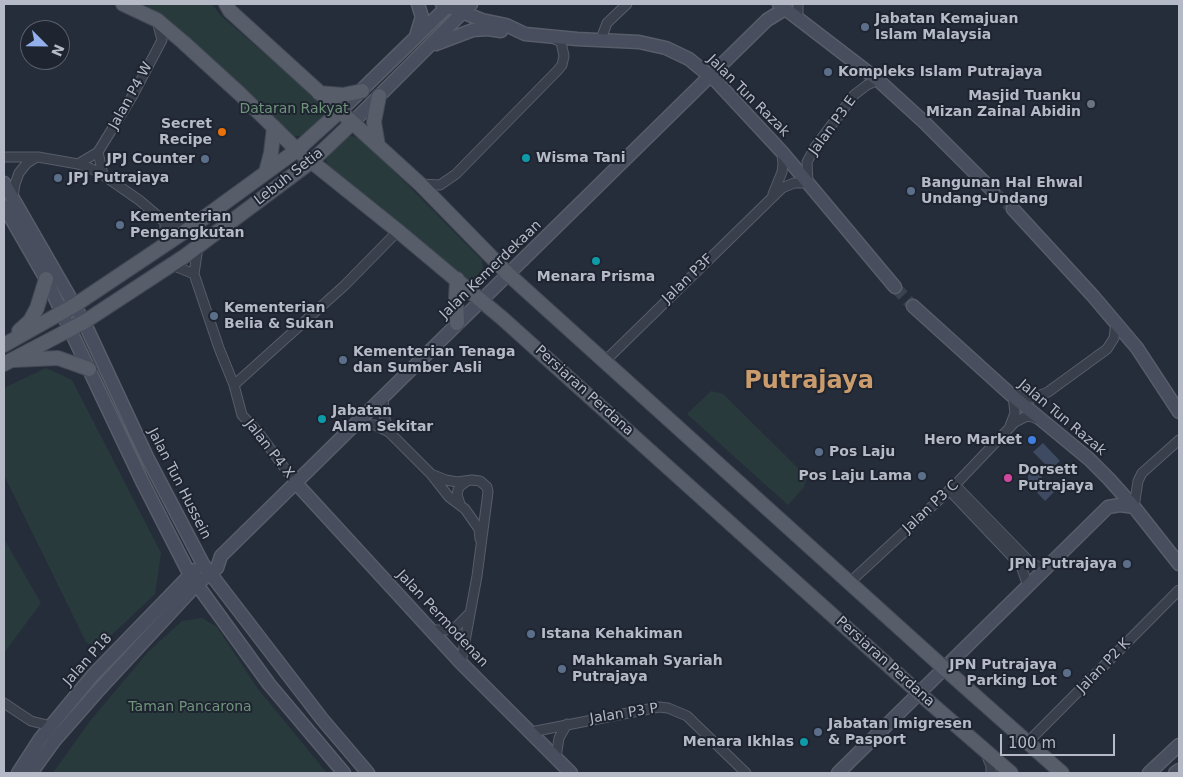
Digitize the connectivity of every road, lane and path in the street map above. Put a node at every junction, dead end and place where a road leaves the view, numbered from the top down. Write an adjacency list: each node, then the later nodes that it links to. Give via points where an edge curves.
1 (122, 4): 9 (main road, Persiaran Perdana)
2 (226, 4): 21 (main road)
3 (418, 4): 13 (street, via 422,17)
4 (447, 4): 8 (street, Jalan Tun Razak); 13 (street, Lebuh Setia)
5 (627, 4): 14 (street, via 607,23)
6 (798, 4): 10 (street)
7 (781, 7): 10 (street); 18 (street, Jalan Kemerdekaan)
8 (467, 8): 11 (street, Jalan Tun Razak, via 482,20 506,25); 17 (street, Lebuh Setia)
9 (157, 20): 15 (street); 16 (main road, Persiaran Perdana)
10 (798, 20): 19 (street)
11 (526, 34): 12 (street, Jalan Tun Razak); 17 (street, via 473,30)
12 (549, 36): 14 (street, Jalan Tun Razak); 38 (street, via 561,42 563,49 562,65 557,71 456,174 440,185)
13 (415, 39): 20 (street, Lebuh Setia)
14 (601, 39): 18 (street, Jalan Tun Razak, via 666,48 689,59)
15 (162, 40): 16 (street); 28 (street, Jalan P4 W)
16 (183, 42): 25 (main road, Persiaran Perdana)
17 (429, 47): 22 (street, Lebuh Setia)
18 (711, 76): 29 (street, Jalan Tun Razak); 51 (street, Jalan Kemerdekaan)
19 (878, 80): 37 (street, Jalan P3 E, via 854,95 818,143 807,162); 39 (street)
20 (362, 91): 21 (main road, via 344,95); 23 (street, Lebuh Setia)
21 (320, 93): 23 (main road)
22 (379, 96): 24 (street, Lebuh Setia); 26 (main road, via 374,122)
23 (340, 112): 24 (main road); 27 (main road, Lebuh Setia)
24 (352, 123): 26 (main road); 32 (main road, Lebuh Setia)
25 (274, 127): 27 (main road, Persiaran Perdana); 34 (main road)
26 (378, 146): 38 (main road)
27 (297, 150): 32 (main road, Persiaran Perdana); 34 (main road, Lebuh Setia)
28 (98, 152): 33 (street, Jalan P4 W); 35 (street)
29 (782, 152): 37 (street, Jalan Tun Razak); 40 (street, Jalan P3F, via 782,172)
30 (4, 157): 31 (street)
31 (38, 157): 33 (street); 41 (street, via 19,173)
32 (312, 161): 46 (main road, Persiaran Perdana); 48 (main road, Lebuh Setia)
33 (78, 164): 35 (street)
34 (266, 172): 45 (main road, Lebuh Setia)
35 (103, 175): 44 (street)
36 (4, 182): 41 (street, Jalan Tun Hussein)
37 (808, 183): 40 (street, Jalan P3F, via 787,185); 54 (street, Jalan Tun Razak)
38 (420, 184): 51 (main road)
39 (994, 191)
40 (772, 196): 65 (street, Jalan P3F)
41 (13, 197): 56 (street, Jalan Tun Hussein)
42 (4, 206): 52 (street)
43 (1013, 209): 61 (street)
44 (165, 222): 45 (street); 47 (street)
45 (190, 228): 47 (main road, Lebuh Setia)
46 (398, 230): 53 (main road, Persiaran Perdana); 67 (street, via 346,285)
47 (165, 245): 56 (main road, Lebuh Setia)
48 (198, 247): 49 (main road, Lebuh Setia); 50 (street, Jalan P4 X)
49 (172, 264): 50 (street); 59 (main road, Lebuh Setia)
50 (194, 274): 67 (street, Jalan P4 X)
51 (508, 274): 55 (street, Jalan Kemerdekaan); 65 (main road)
52 (46, 279): 58 (street); 63 (main road, via 41,299 30,320)
53 (457, 279): 55 (main road, Persiaran Perdana); 60 (main road)
54 (895, 287)
55 (482, 300): 60 (street, Jalan Kemerdekaan); 98 (main road, Persiaran Perdana)
56 (75, 305): 58 (main road, Lebuh Setia); 59 (street, Jalan Tun Hussein)
57 (913, 306): 68 (street, Jalan Tun Razak)
58 (62, 312): 62 (street); 63 (main road, Lebuh Setia)
59 (84, 322): 62 (main road, Lebuh Setia); 88 (street, Jalan Tun Hussein, via 147,457)
60 (458, 323): 69 (street, Jalan Kemerdekaan)
61 (1116, 323): 68 (street, via 1114,338 1107,349 1048,392 1033,398); 70 (street, via 1146,360)
62 (70, 329): 64 (main road, Lebuh Setia); 66 (street)
63 (5, 344)
64 (6, 362): 66 (main road, via 58,358)
65 (604, 362): 90 (main road)
66 (90, 369): 89 (street, via 142,481)
67 (234, 385): 79 (street, Jalan P4 X, via 242,415)
68 (1011, 395): 71 (street, Jalan Tun Razak); 73 (street, via 1015,412)
69 (383, 397): 72 (street, Jalan Kemerdekaan); 74 (street)
70 (1178, 409)
71 (1044, 422): 73 (street, Jalan P3 C, via 1025,416); 77 (street, Jalan Tun Razak)
72 (356, 424): 74 (street, via 375,426); 79 (street, Jalan Kemerdekaan)
73 (1009, 428): 80 (street, Jalan P3 C)
74 (389, 432): 76 (street)
75 (1179, 440): 83 (street, via 1142,473)
76 (430, 474): 78 (street, via 446,480); 82 (street)
77 (1109, 479): 83 (street, Jalan Tun Razak); 84 (street, via 1111,494)
78 (468, 481): 81 (street, via 484,484); 82 (street, via 458,490)
79 (295, 482): 88 (street, Jalan Kemerdekaan, via 221,556 209,559); 95 (street, Jalan Permodenan)
80 (952, 487): 87 (street, via 1029,561); 90 (street, Jalan P3 C); 91 (street, via 1021,566)
81 (488, 501): 82 (street, via 474,511); 85 (street)
82 (462, 506): 85 (street, via 479,529)
83 (1134, 507): 84 (street, via 1120,505); 86 (street, Jalan Tun Razak)
84 (1108, 508): 87 (street)
85 (480, 544): 94 (street)
86 (1179, 564)
87 (1046, 568): 91 (street)
88 (206, 569): 89 (street, Jalan Kemerdekaan); 113 (street, Jalan Tun Hussein)
89 (194, 579): 102 (street, Jalan P18, via 98,669); 111 (street, Jalan P18, via 54,741); 112 (street, via 269,684)
90 (849, 583): 97 (main road)
91 (1028, 586): 97 (street)
92 (1179, 590): 93 (street, Jalan P2 K)
93 (1175, 600): 105 (street, Jalan P2 K)
94 (470, 611): 95 (street, via 457,626); 96 (street)
95 (431, 630): 96 (street, Jalan Permodenan)
96 (461, 663): 103 (street, Jalan Permodenan)
97 (945, 670): 98 (street); 105 (main road)
98 (920, 694): 107 (main road, Persiaran Perdana); 116 (street)
99 (4, 703): 100 (street)
100 (32, 721): 102 (street); 104 (street)
101 (567, 724): 103 (street, Jalan P3 P); 108 (street); 115 (street, Jalan P3 P, via 668,708 687,716)
102 (51, 726): 104 (street, Jalan P18)
103 (531, 732): 108 (street, Jalan Permodenan)
104 (40, 739): 110 (street, Jalan P18)
105 (1028, 742): 119 (main road)
106 (1179, 745): 120 (street)
107 (984, 750): 117 (street); 118 (main road, Persiaran Perdana)
108 (556, 758): 114 (street, Jalan Permodenan)
109 (1179, 770): 121 (street)
110 (18, 773)
111 (31, 773)
112 (344, 773)
113 (368, 773)
114 (571, 773)
115 (746, 773)
116 (838, 773)
117 (991, 773)
118 (1011, 773)
119 (1062, 773)
120 (1148, 773)
121 (1176, 773)

